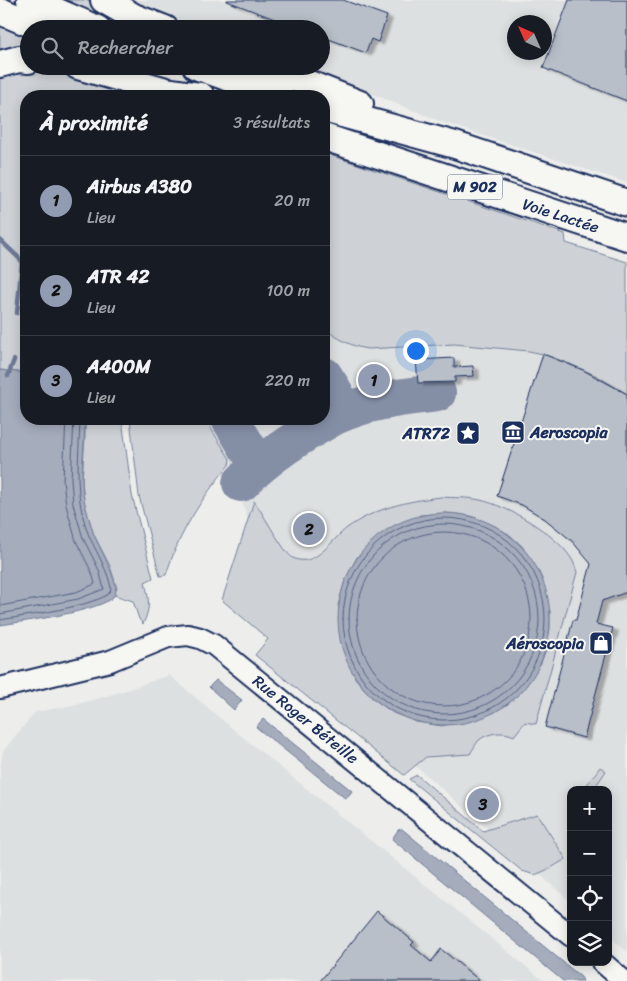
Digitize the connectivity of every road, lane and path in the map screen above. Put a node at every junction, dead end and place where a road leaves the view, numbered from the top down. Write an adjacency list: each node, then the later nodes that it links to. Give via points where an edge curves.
1 (30, 0): 5 (highway)
2 (104, 0): 6 (highway)
3 (0, 11): 4 (highway)
4 (22, 20)
5 (76, 20)
6 (142, 20)
7 (20, 59): 8 (highway)
8 (0, 64)
9 (108, 75): 13 (highway)
10 (153, 75): 14 (highway)
11 (221, 75): 15 (highway)
12 (288, 75): 16 (highway)
13 (159, 90)
14 (188, 90)
15 (263, 90)
16 (327, 90)
17 (330, 91): 20 (highway)
18 (330, 111): 20 (highway, Voie Lactée / M 902)
19 (330, 139): 22 (highway, Voie Lactée / M 902)
20 (455, 145): 21 (highway, Voie Lactée / M 902)
21 (627, 203)
22 (627, 237)
23 (0, 688): 24 (street, Rue Roger Béteille, via 110,661 168,637 188,635 214,644)
24 (567, 933)
25 (607, 966): 26 (street)
26 (624, 981)

